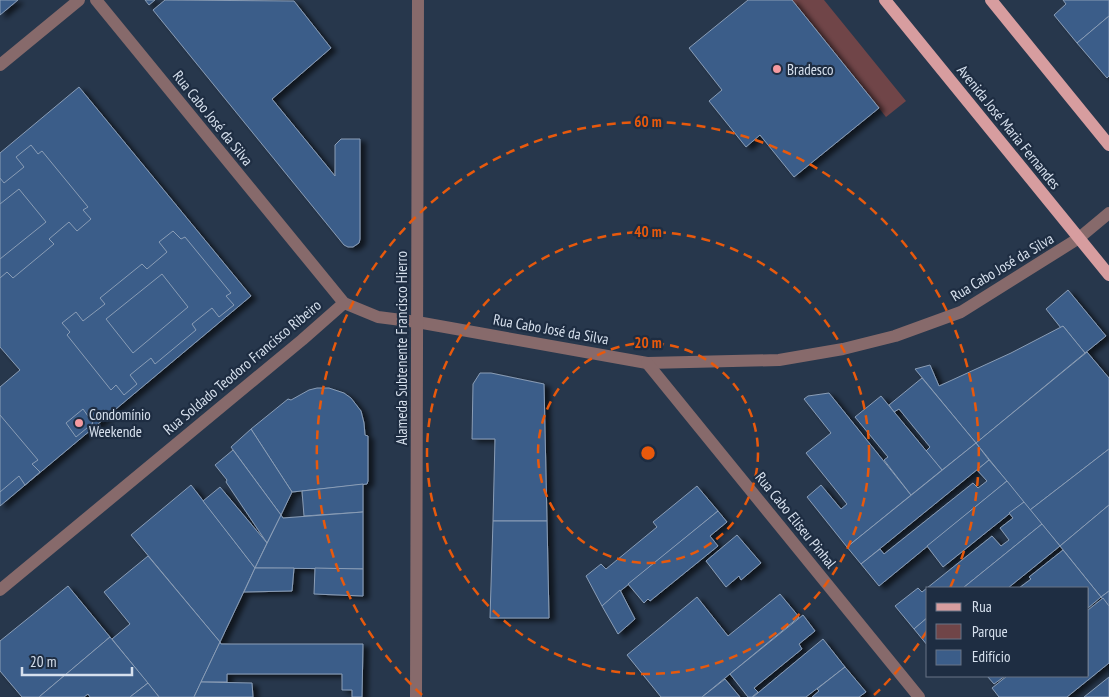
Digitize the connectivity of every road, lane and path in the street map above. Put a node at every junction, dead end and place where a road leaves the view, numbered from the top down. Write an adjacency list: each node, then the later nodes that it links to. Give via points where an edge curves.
1 (79, 0): 6 (street)
2 (96, 0): 11 (street, Rua Cabo José da Silva)
3 (418, 0): 12 (street, Alameda Subtenente Francisco Hierro)
4 (885, 0): 9 (main road, Avenida José Maria Fernandes)
5 (991, 0): 7 (main road)
6 (0, 65)
7 (1109, 145)
8 (1109, 213): 9 (street, Rua Cabo José da Silva)
9 (1079, 238): 10 (main road, Avenida José Maria Fernandes); 13 (street, Rua Cabo José da Silva, via 961,312 895,336 780,360)
10 (1109, 275)
11 (344, 303): 12 (street, Rua Cabo José da Silva, via 378,317); 14 (street, Rua Soldado Teodoro Francisco Ribeiro)
12 (417, 322): 13 (street, Rua Cabo José da Silva); 15 (street, Alameda Subtenente Francisco Hierro)
13 (648, 363): 16 (street, Rua Cabo Eliseu Pinhal)
14 (0, 590)
15 (416, 697)
16 (919, 697)

